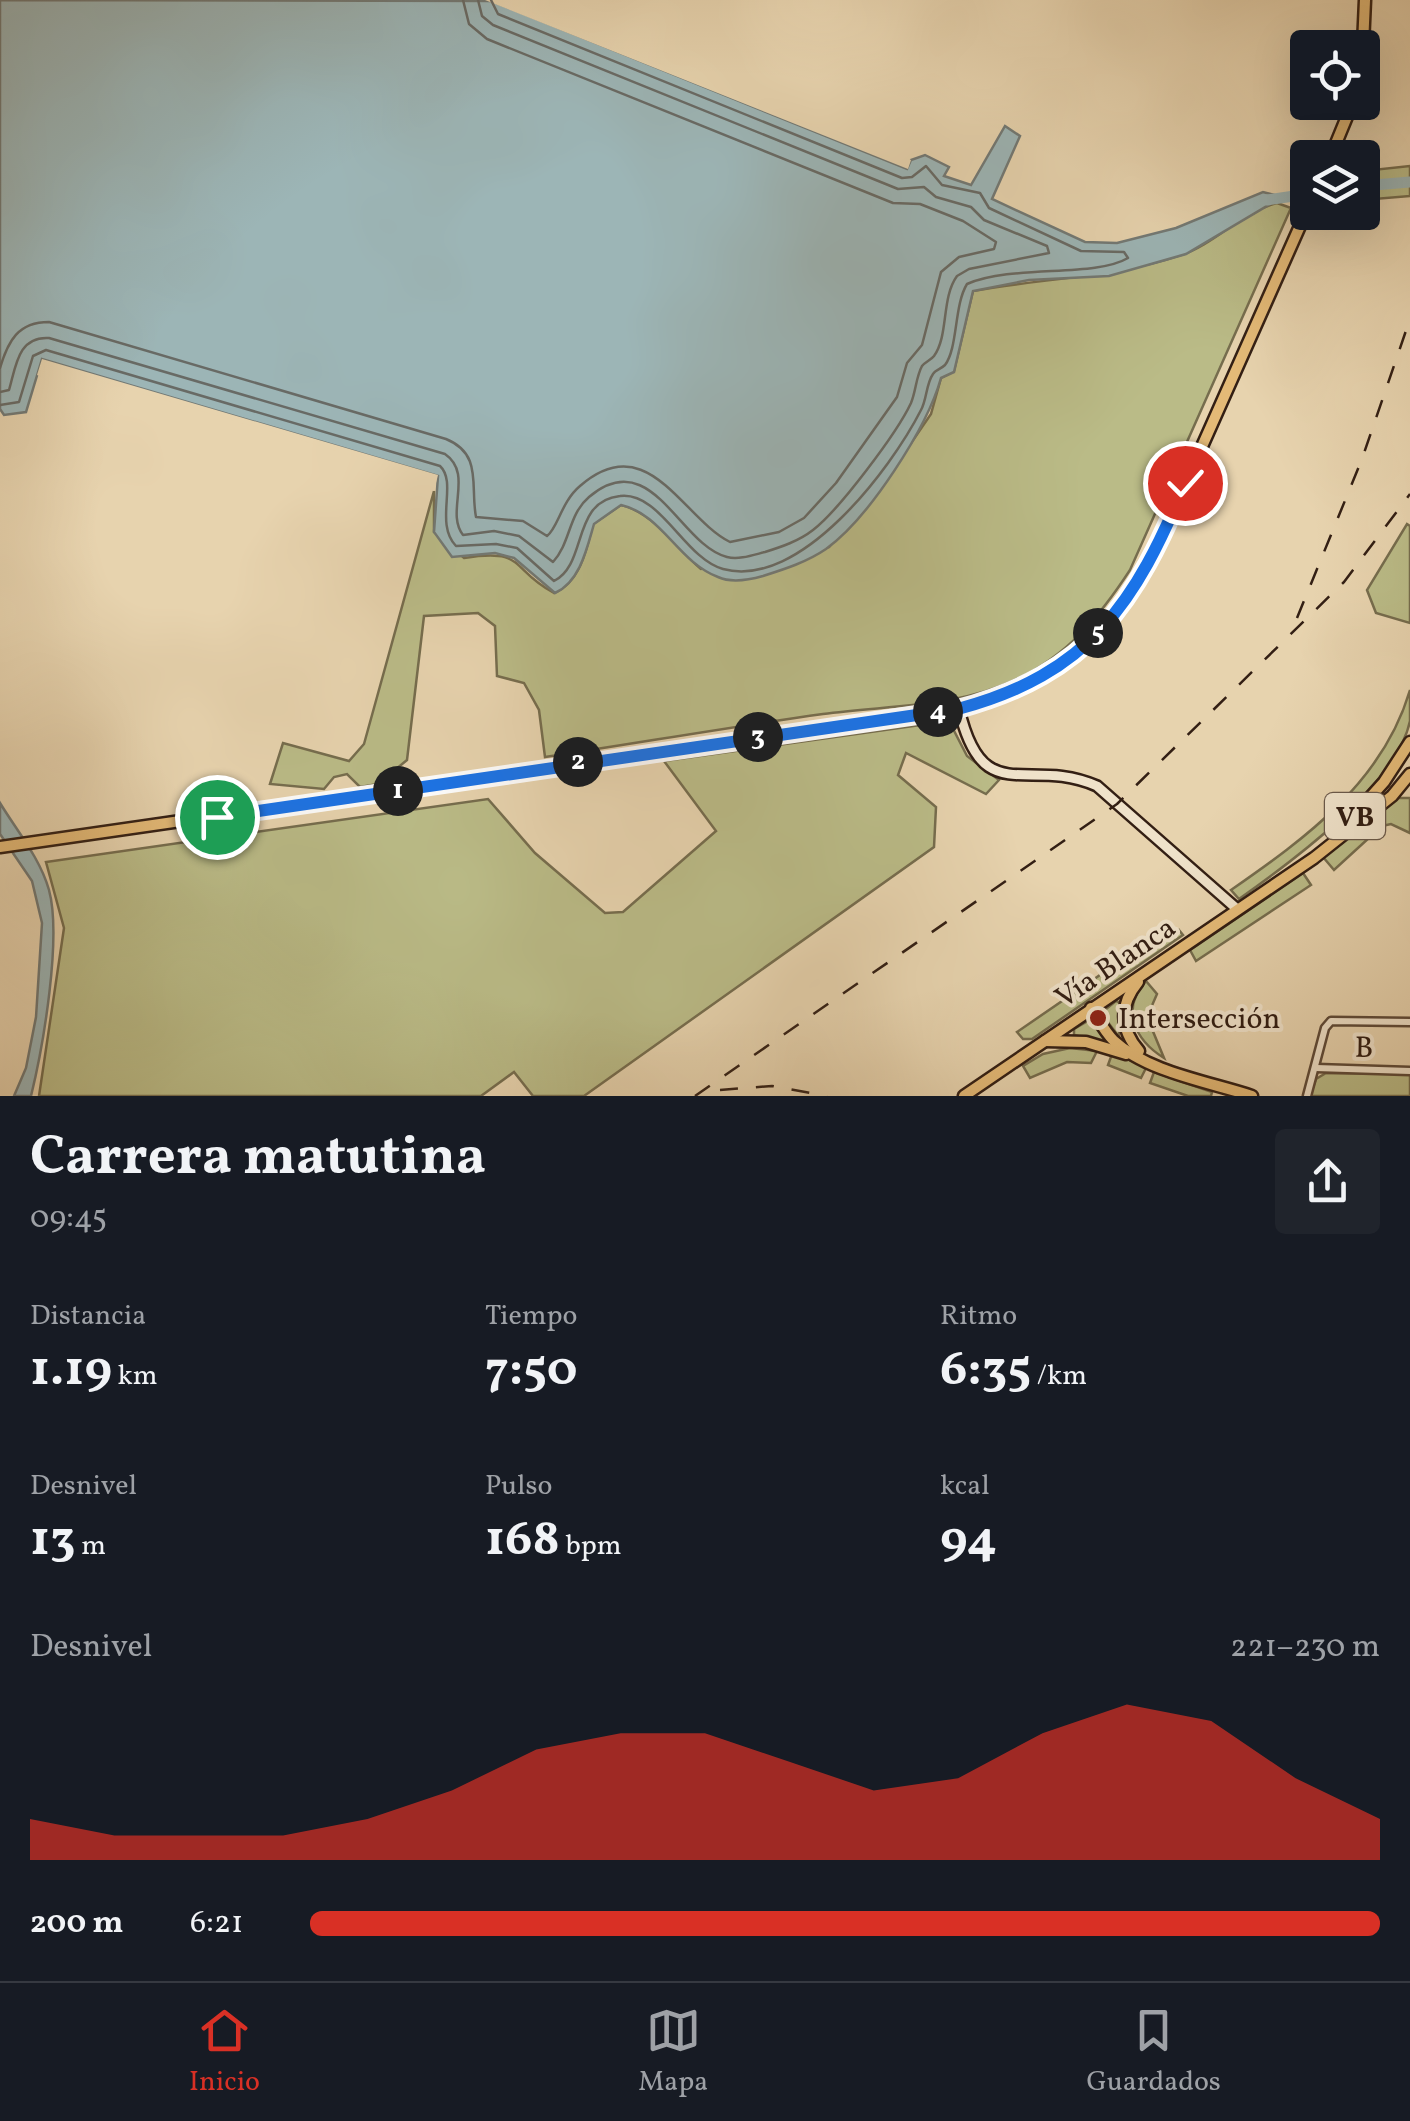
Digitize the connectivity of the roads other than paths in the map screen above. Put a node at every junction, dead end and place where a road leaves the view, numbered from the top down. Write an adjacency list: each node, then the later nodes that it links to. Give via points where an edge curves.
1 (1365, 0): 2 (main road)
2 (1364, 30)
3 (1298, 230): 4 (main road, via 1168,523 1125,601 1043,678)
4 (958, 709): 9 (main road); 11 (main road, via 973,755 986,767 1074,776 1097,786)
5 (1407, 747): 6 (main road, via 1399,769); 10 (main road, Vía Blanca / VB, via 1362,808)
6 (1409, 780): 8 (main road, Vía Blanca / VB)
7 (1410, 794): 8 (main road)
8 (1392, 796): 10 (main road, Vía Blanca / VB)
9 (0, 847)
10 (1295, 870): 11 (main road, Vía Blanca / VB)
11 (1237, 909): 12 (main road, Vía Blanca / VB)
12 (1146, 972): 13 (main road, Vía Blanca / VB); 16 (main road, via 1128,994 1124,1026 1134,1046)
13 (1092, 1008): 15 (main road, Vía Blanca); 16 (main road, via 1116,1042)
14 (1410, 1022): 17 (street, via 1331,1021)
15 (1045, 1042): 16 (main road, via 1086,1042); 19 (main road, Vía Blanca)
16 (1156, 1064): 20 (main road)
17 (1316, 1068): 18 (street, B); 21 (street)
18 (1410, 1071)
19 (964, 1096)
20 (1252, 1096)
21 (1307, 1096)

